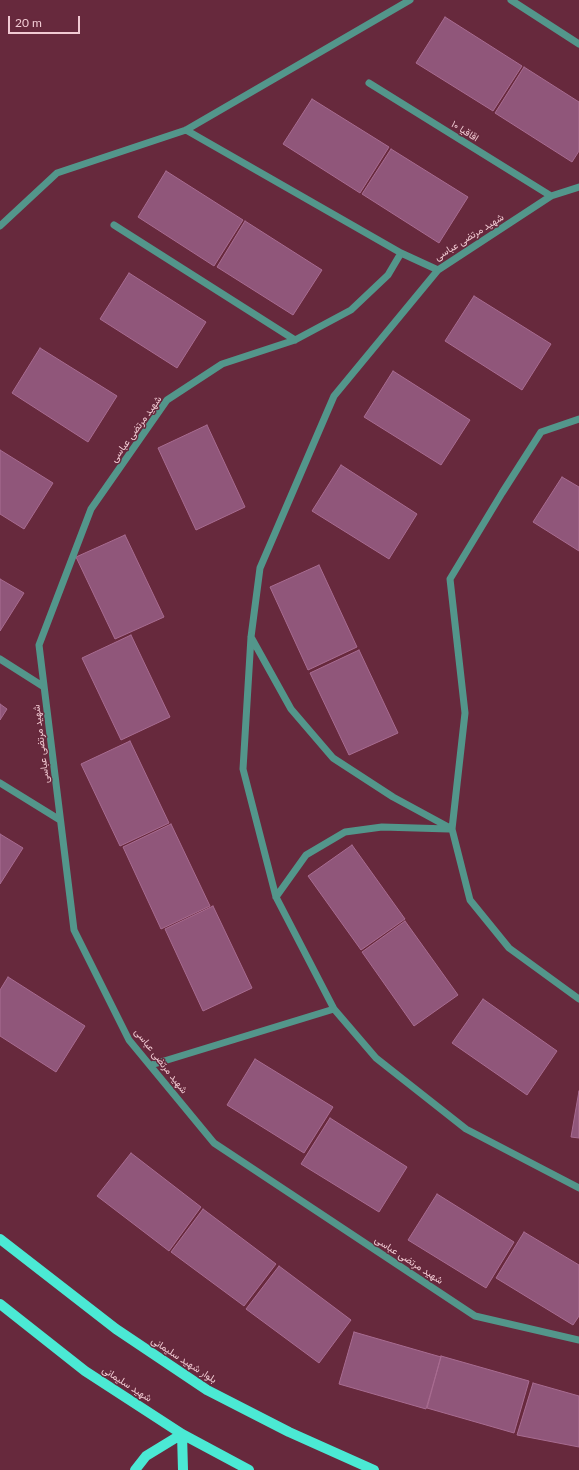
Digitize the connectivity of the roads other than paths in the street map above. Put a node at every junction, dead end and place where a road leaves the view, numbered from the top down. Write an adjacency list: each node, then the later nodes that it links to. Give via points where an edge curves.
1 (410, 0): 5 (street)
2 (512, 0): 3 (street)
3 (579, 44)
4 (369, 83): 7 (street, اقاقیا ۱۰)
5 (186, 130): 9 (street, via 56,173); 10 (street)
6 (579, 188): 7 (street, شهید مرتضی عباسی)
7 (552, 196): 11 (street, شهید مرتضی عباسی)
8 (114, 225): 12 (street)
9 (0, 226)
10 (402, 253): 11 (street, شهید مرتضی عباسی); 12 (street, شهید مرتضی عباسی, via 388,275 350,310)
11 (438, 270): 14 (street, via 334,396 260,568)
12 (295, 340): 16 (street, شهید مرتضی عباسی, via 222,364 166,400 91,509 39,645)
13 (579, 419): 19 (street, via 541,432 450,579 465,713)
14 (251, 637): 19 (street, via 291,709 333,758 393,798); 20 (street, via 243,769)
15 (0, 659): 16 (street)
16 (44, 687): 18 (street, شهید مرتضی عباسی)
17 (0, 783): 18 (street)
18 (60, 820): 23 (street, شهید مرتضی عباسی, via 74,930 129,1040)
19 (452, 829): 20 (street, via 382,827 345,832 306,855); 21 (street, via 470,900 509,948)
20 (276, 897): 22 (street)
21 (579, 999)
22 (334, 1009): 23 (street); 24 (street, via 376,1058 466,1130)
23 (150, 1065): 27 (street, شهید مرتضی عباسی, via 214,1143 475,1316)
24 (579, 1188)
25 (0, 1239): 32 (main road, بلوار شهید سلیمانی, via 116,1329 207,1390 289,1432)
26 (0, 1304): 28 (main road, شهید سلیمانی, via 85,1371)
27 (579, 1340)
28 (182, 1434): 29 (main road, via 146,1456); 30 (main road); 31 (main road, شهید سلیمانی)
29 (135, 1470)
30 (183, 1470)
31 (249, 1470)
32 (374, 1470)

